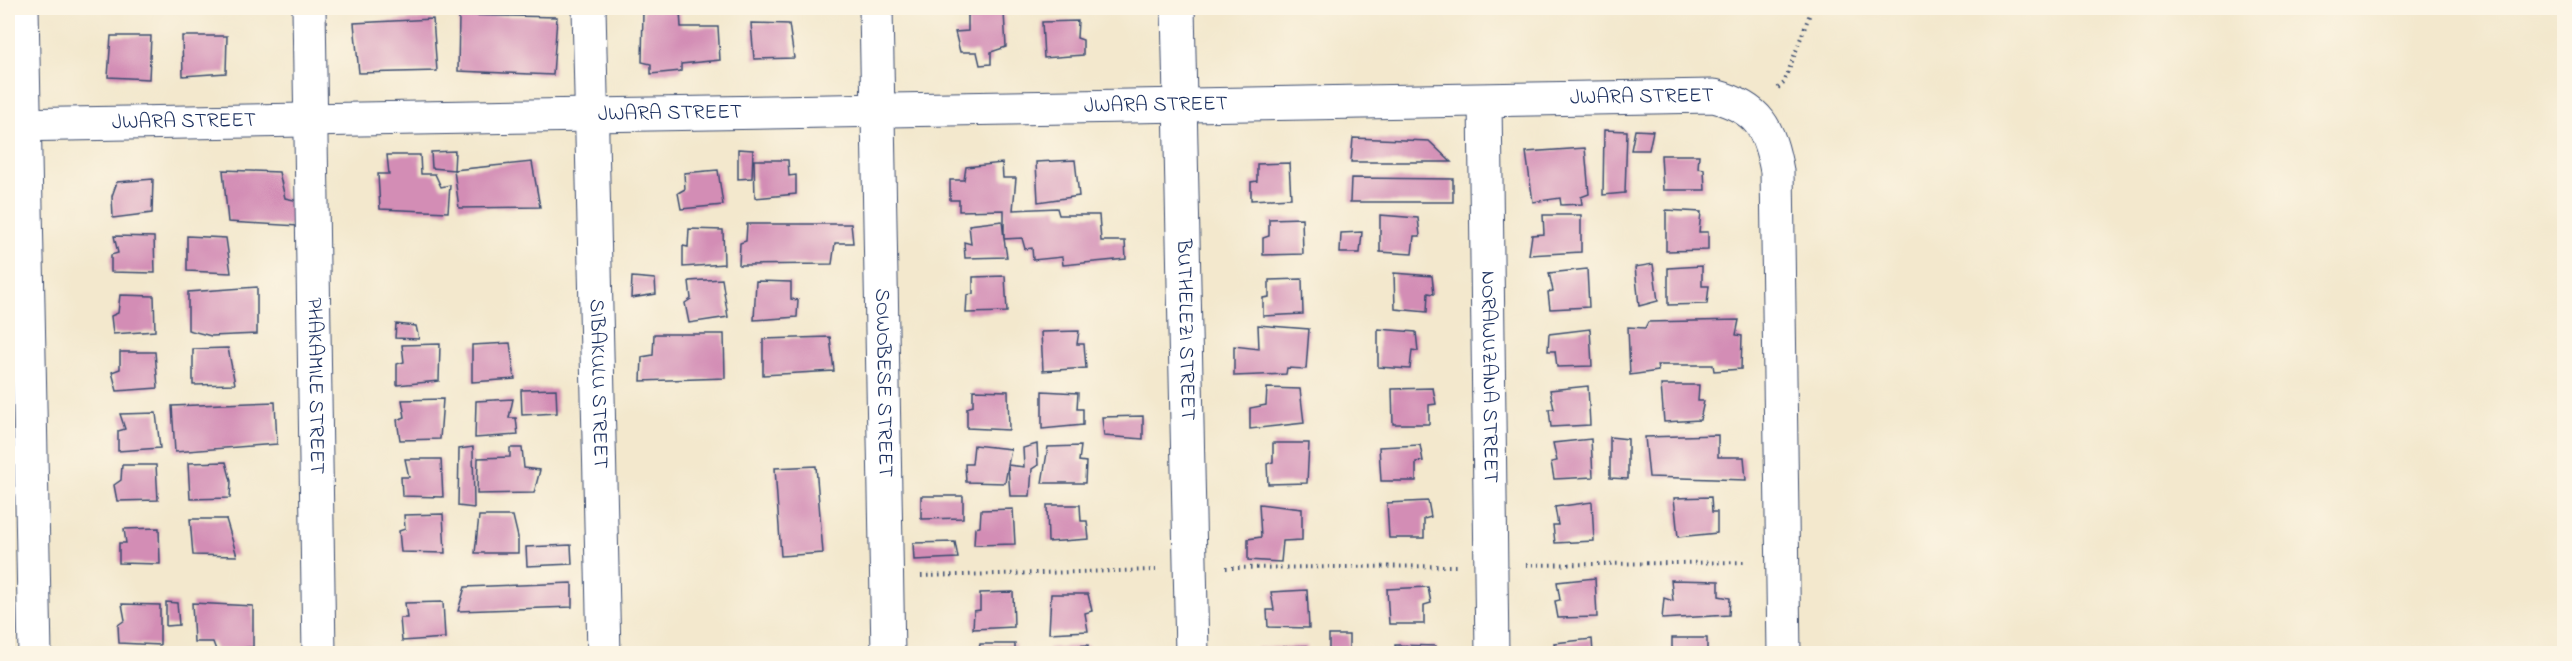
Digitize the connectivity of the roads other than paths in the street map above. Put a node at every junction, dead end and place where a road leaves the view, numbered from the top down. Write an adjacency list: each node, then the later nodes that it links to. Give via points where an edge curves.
1 (22, 8): 11 (street)
2 (309, 8): 10 (street, PHAKAMILE STREET)
3 (589, 8): 9 (street, SIBAKULU STREET)
4 (876, 8): 8 (street, SOWOBESE STREET)
5 (1178, 8): 7 (street, BUTHELEZI STREET)
6 (1485, 101): 7 (street, JWARA STREET); 17 (street, NORAWUZANA STREET); 18 (street, JWARA STREET, via 1714,96 1750,111 1765,126 1777,171)
7 (1179, 105): 8 (street, JWARA STREET); 16 (street, BUTHELEZI STREET)
8 (878, 112): 9 (street, JWARA STREET); 15 (street, SOWOBESE STREET)
9 (591, 114): 10 (street, JWARA STREET); 14 (street, SIBAKULU STREET)
10 (311, 119): 11 (street, JWARA STREET); 13 (street, PHAKAMILE STREET)
11 (16, 125): 12 (street)
12 (35, 654)
13 (319, 654)
14 (604, 654)
15 (888, 654)
16 (1192, 654)
17 (1492, 654)
18 (1784, 654)

